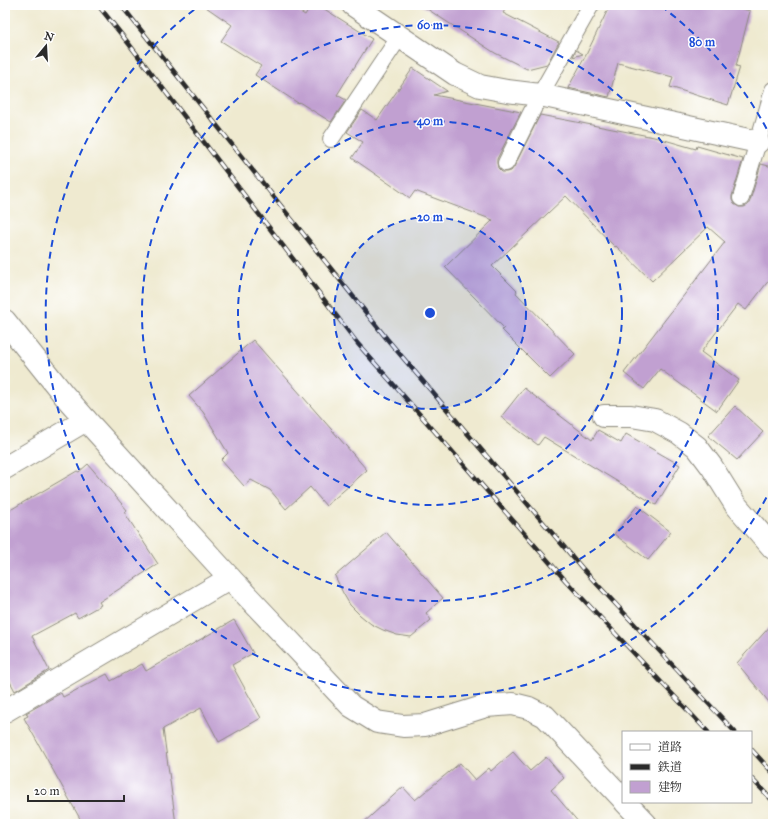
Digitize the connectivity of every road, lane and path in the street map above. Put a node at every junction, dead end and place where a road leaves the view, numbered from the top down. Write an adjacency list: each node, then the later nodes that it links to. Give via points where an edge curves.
1 (591, 5): 5 (lane)
2 (363, 8): 3 (street)
3 (400, 36): 5 (street, via 455,74 480,86); 6 (lane)
4 (773, 90): 7 (lane)
5 (540, 95): 7 (street); 8 (lane)
6 (331, 139)
7 (758, 142): 9 (lane)
8 (506, 163)
9 (741, 198)
10 (5, 321): 12 (street)
11 (604, 416): 14 (street, via 631,416 655,420 679,432 698,447 734,504)
12 (86, 420): 13 (street); 15 (street)
13 (5, 468)
14 (773, 548)
15 (230, 578): 16 (street); 17 (street, via 351,706 377,722 403,726 425,725 486,706 513,704 529,708 545,716)
16 (5, 711)
17 (622, 798)
18 (626, 803): 19 (street)
19 (646, 824)

